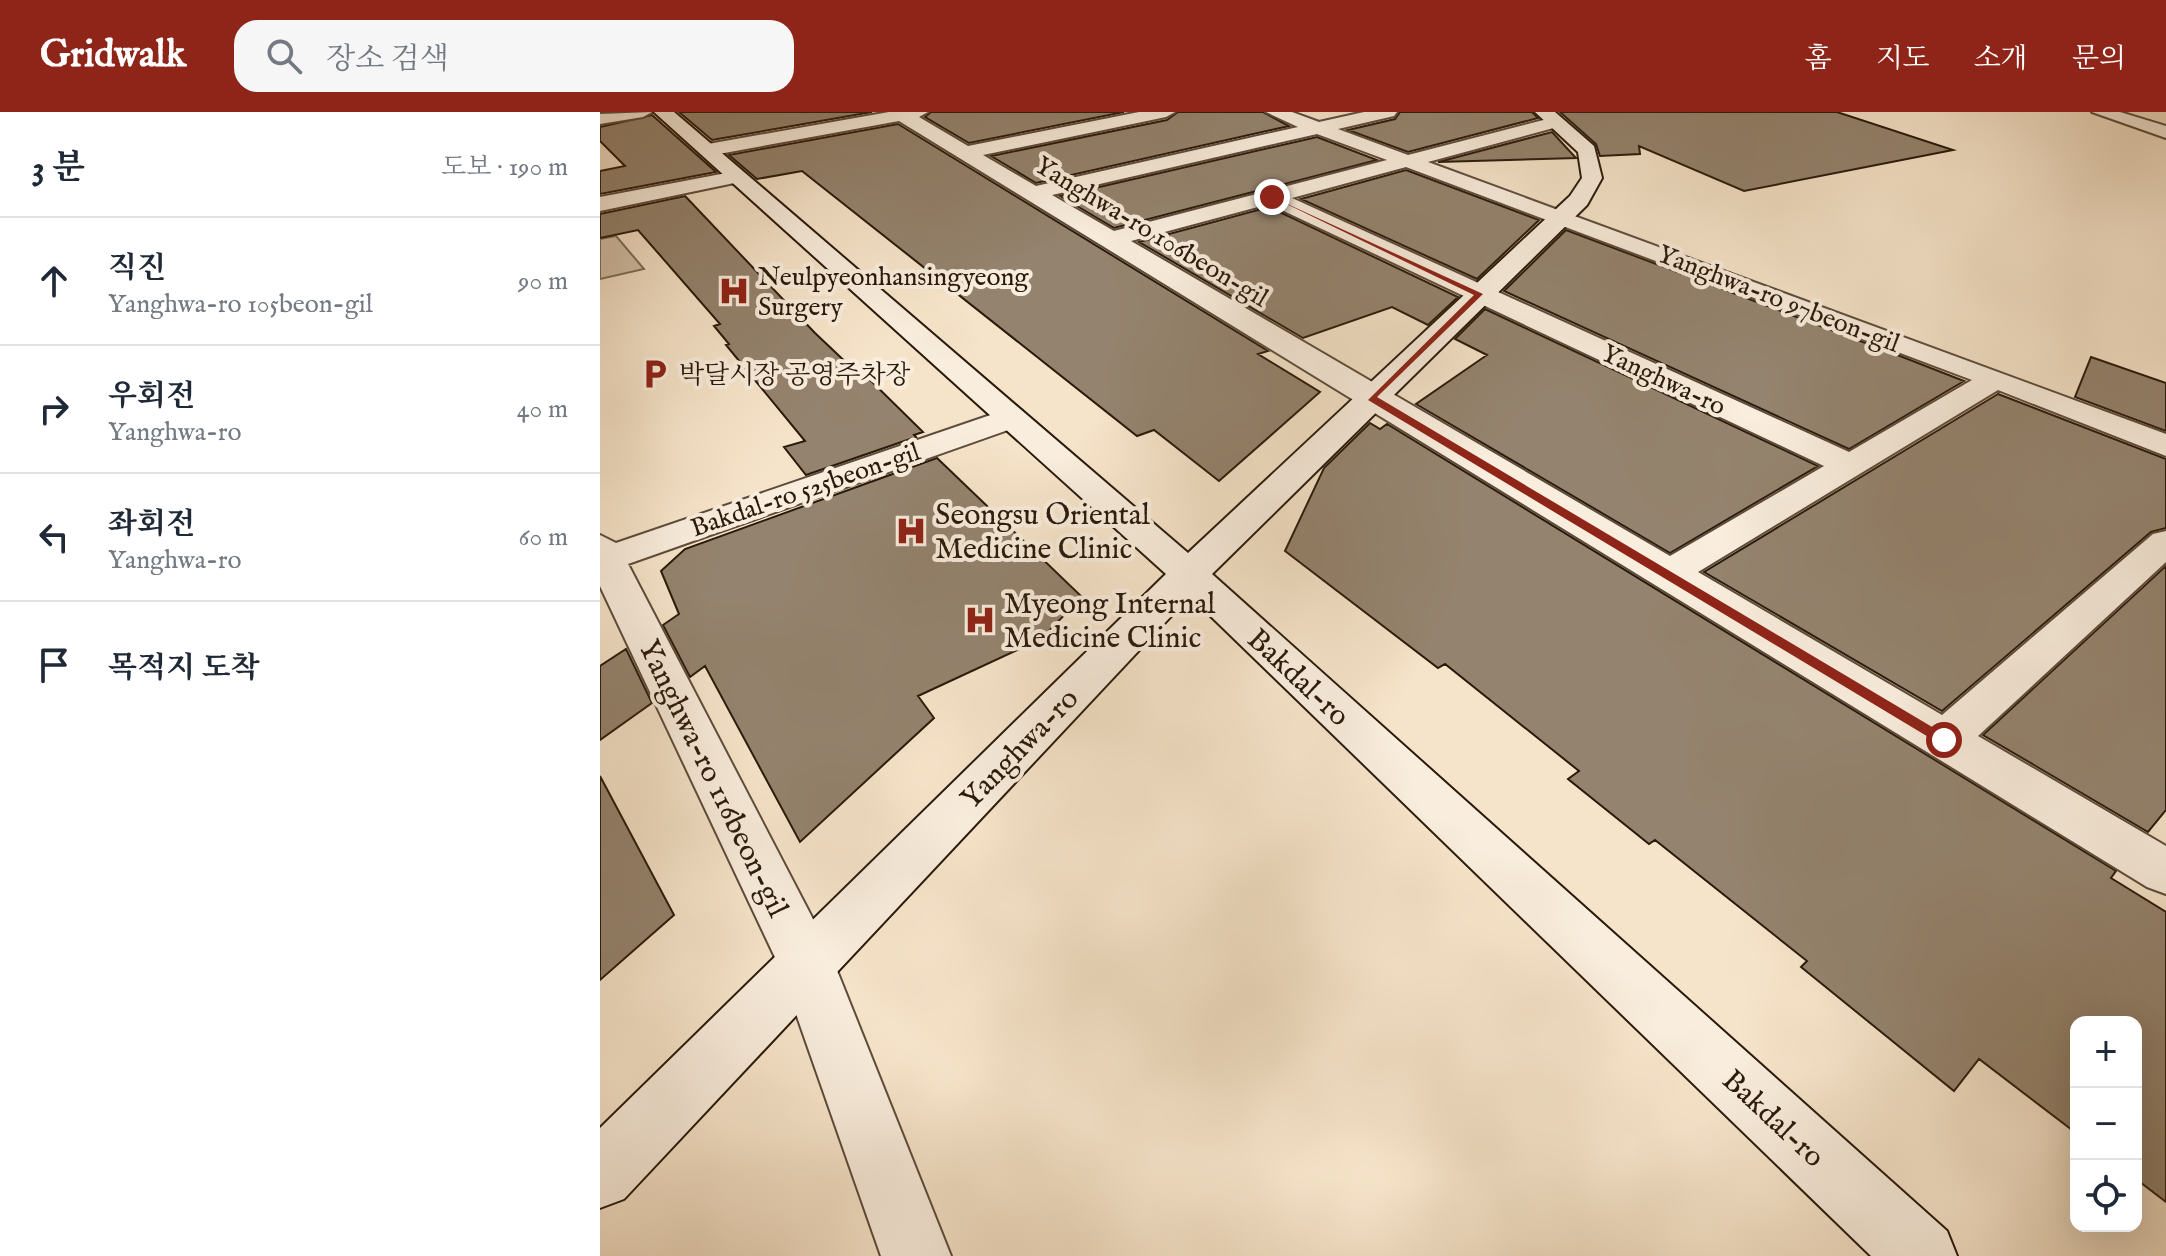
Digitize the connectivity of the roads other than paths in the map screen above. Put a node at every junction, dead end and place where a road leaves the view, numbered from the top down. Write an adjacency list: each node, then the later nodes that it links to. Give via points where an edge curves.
1 (643, 112): 9 (street)
2 (663, 112): 14 (street, Bakdal-ro)
3 (1166, 112): 12 (street)
4 (1275, 112): 10 (street, Yanghwa-ro 97beon-gil)
5 (1388, 112): 10 (street)
6 (2101, 112): 11 (street)
7 (910, 114): 12 (street, Yanghwa-ro 106beon-gil); 14 (street)
8 (1550, 117): 13 (street); 18 (street, Yanghwa-ro, via 1587,150 1592,178)
9 (600, 119)
10 (1319, 129): 13 (street, Yanghwa-ro 97beon-gil); 15 (street)
11 (2166, 132)
12 (964, 153): 15 (street, Yanghwa-ro 106beon-gil)
13 (1408, 161): 16 (street); 18 (street, Yanghwa-ro 97beon-gil)
14 (723, 164): 17 (street); 23 (street, Bakdal-ro)
15 (1032, 193): 19 (street, Yanghwa-ro 106beon-gil)
16 (1272, 197): 19 (street); 20 (street, Yanghwa-ro)
17 (600, 204)
18 (1562, 216): 20 (street, Yanghwa-ro); 21 (street, Yanghwa-ro 97beon-gil)
19 (1108, 240): 22 (street, Yanghwa-ro 106beon-gil)
20 (1479, 294): 22 (street, Yanghwa-ro); 25 (street, Yanghwa-ro)
21 (1996, 379): 24 (street, Yanghwa-ro 97beon-gil); 25 (street)
22 (1371, 398): 28 (street, Yanghwa-ro 106beon-gil); 29 (street, Yanghwa-ro)
23 (1011, 418): 27 (street, Bakdal-ro 525beon-gil); 29 (street, Bakdal-ro)
24 (2166, 446)
25 (1849, 465): 28 (street)
26 (2166, 542): 30 (street)
27 (602, 555): 32 (street, Yanghwa-ro 116beon-gil)
28 (1669, 573): 30 (street, Yanghwa-ro 106beon-gil)
29 (1189, 574): 32 (street, Yanghwa-ro); 35 (street, Bakdal-ro)
30 (1944, 740): 31 (street, Yanghwa-ro 106beon-gil)
31 (2166, 872)
32 (808, 966): 33 (street, Yanghwa-ro); 34 (street, Yanghwa-ro 116beon-gil)
33 (600, 1175)
34 (916, 1256)
35 (1922, 1256)

